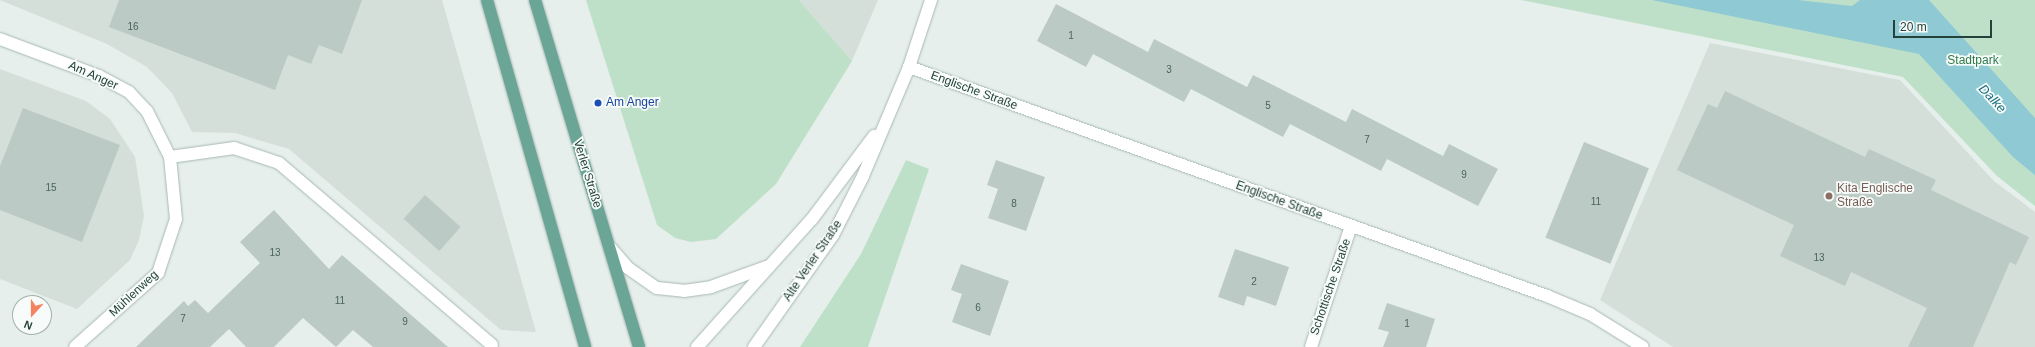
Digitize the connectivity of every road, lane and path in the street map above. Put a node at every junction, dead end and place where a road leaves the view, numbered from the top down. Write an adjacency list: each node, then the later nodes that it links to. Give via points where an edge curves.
1 (487, 0): 13 (main road)
2 (535, 0): 9 (main road, Verler Straße)
3 (931, 0): 5 (street, Alte Verler Straße)
4 (0, 39): 7 (street, Am Anger, via 99,76 129,92 147,112)
5 (909, 67): 6 (street, Alte Verler Straße); 8 (street, Englische Straße)
6 (882, 126): 10 (street, Alte Verler Straße, via 812,219); 16 (street, Alte Verler Straße, via 863,176 833,235)
7 (170, 157): 11 (street, via 234,148 279,163); 12 (street, Mühlenweg, via 176,219 158,273)
8 (1351, 226): 17 (street, Schottische Straße); 18 (street, Englische Straße, via 1547,296 1590,314)
9 (609, 246): 10 (street, Alte Verler Straße, via 628,268 657,288 684,291 711,287); 14 (main road, Verler Straße)
10 (767, 267): 15 (street, Alte Verler Straße)
11 (492, 345)
12 (75, 347)
13 (585, 347)
14 (639, 347)
15 (697, 347)
16 (754, 347)
17 (1310, 347)
18 (1642, 347)

